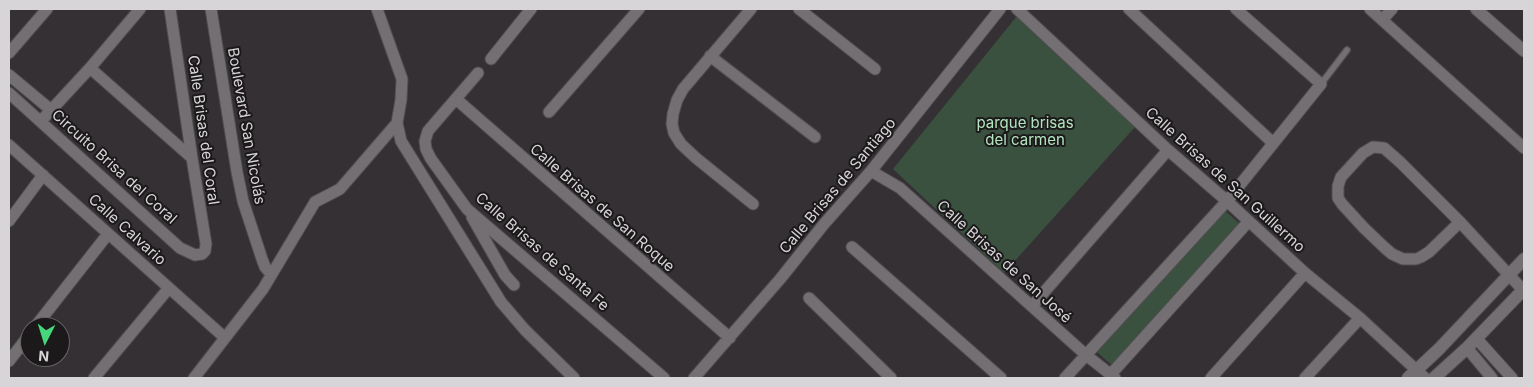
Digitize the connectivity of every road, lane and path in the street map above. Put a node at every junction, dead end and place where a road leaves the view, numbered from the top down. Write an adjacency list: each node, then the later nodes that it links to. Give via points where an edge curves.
1 (47, 9): 20 (street)
2 (140, 9): 23 (street)
3 (170, 9): 39 (street, Calle Brisas del Coral)
4 (211, 9): 53 (street, Boulevard San Nicolás, via 243,201 265,267)
5 (377, 9): 33 (street, via 402,79)
6 (531, 9): 22 (street)
7 (751, 9): 21 (street)
8 (799, 9): 24 (street)
9 (1000, 9): 40 (street, Calle Brisas de Santiago)
10 (1017, 9): 38 (street, Calle Brisas de San Guillermo)
11 (1129, 9): 35 (street)
12 (1236, 9): 27 (street)
13 (1370, 9): 17 (street)
14 (1392, 9): 17 (street)
15 (1476, 9): 19 (street)
16 (636, 12): 31 (street)
17 (1382, 20): 37 (street)
18 (1347, 50): 27 (lane)
19 (1524, 51)
20 (9, 53)
21 (710, 56): 34 (street); 43 (street, via 677,100 672,124 674,133 681,144)
22 (491, 60)
23 (90, 68): 30 (street); 39 (street)
24 (875, 69)
25 (478, 73): 29 (street)
26 (9, 75): 30 (street, Circuito Brisa del Coral)
27 (1321, 84): 35 (street)
28 (9, 92): 32 (street, Circuito Brisa del Coral)
29 (456, 99): 44 (street, Calle Brisas de Santa Fe, via 428,131 425,140 431,159); 63 (street, Calle Brisas de San Roque)
30 (51, 110): 32 (street)
31 (549, 112)
32 (41, 121): 50 (street, Circuito Brisa del Coral, via 180,248 195,255)
33 (397, 123): 53 (street, via 340,189 315,202); 73 (street, via 401,141 501,302)
34 (815, 137)
35 (1273, 143): 42 (street)
36 (9, 145): 41 (street, Calle Calvario)
37 (1524, 148)
38 (1168, 150): 42 (street, Calle Brisas de San Guillermo); 59 (street)
39 (192, 158): 50 (street, Calle Brisas del Coral, via 206,244)
40 (871, 171): 59 (street, Calle Brisas de San José, via 900,188); 63 (street, Calle Brisas de Santiago)
41 (43, 175): 45 (street); 48 (street, Calle Calvario)
42 (1227, 200): 46 (street, Calle Brisas de San Guillermo); 67 (street)
43 (753, 204)
44 (467, 209): 55 (street); 74 (street, Calle Brisas de Santa Fe)
45 (9, 221)
46 (1249, 221): 52 (street, Calle Brisas de San Guillermo); 69 (street)
47 (1460, 222): 47 (street, via 1384,148 1373,147 1363,153 1341,177 1338,198 1342,204 1385,248 1403,259 1416,259 1429,252); 54 (street)
48 (108, 234): 56 (street, Calle Calvario); 60 (street)
49 (852, 247): 77 (street)
50 (202, 254)
51 (1524, 259): 54 (street)
52 (1305, 273): 61 (street, Calle Brisas de San Guillermo); 79 (street)
53 (271, 274): 62 (street, via 263,289)
54 (1509, 274): 57 (street); 70 (street)
55 (514, 285)
56 (169, 288): 62 (street, Calle Calvario); 71 (street)
57 (1524, 289): 64 (street)
58 (808, 298): 76 (street)
59 (1032, 306): 67 (street, Calle Brisas de San José)
60 (43, 317)
61 (1360, 318): 70 (street, Calle Brisas de San Guillermo); 80 (street)
62 (224, 337): 72 (street)
63 (730, 338): 75 (street, Calle Brisas de Santiago)
64 (1476, 338): 66 (street); 83 (street)
65 (20, 347): 68 (street)
66 (1467, 348): 81 (street); 82 (street)
67 (1086, 355): 69 (street, Calle Brisas de San José); 78 (street)
68 (9, 361)
69 (1113, 376)
70 (1416, 376)
71 (94, 378)
72 (194, 378)
73 (574, 378)
74 (664, 378)
75 (694, 378)
76 (891, 378)
77 (1001, 378)
78 (1065, 378)
79 (1211, 378)
80 (1305, 378)
81 (1434, 378)
82 (1492, 378)
83 (1512, 378)

